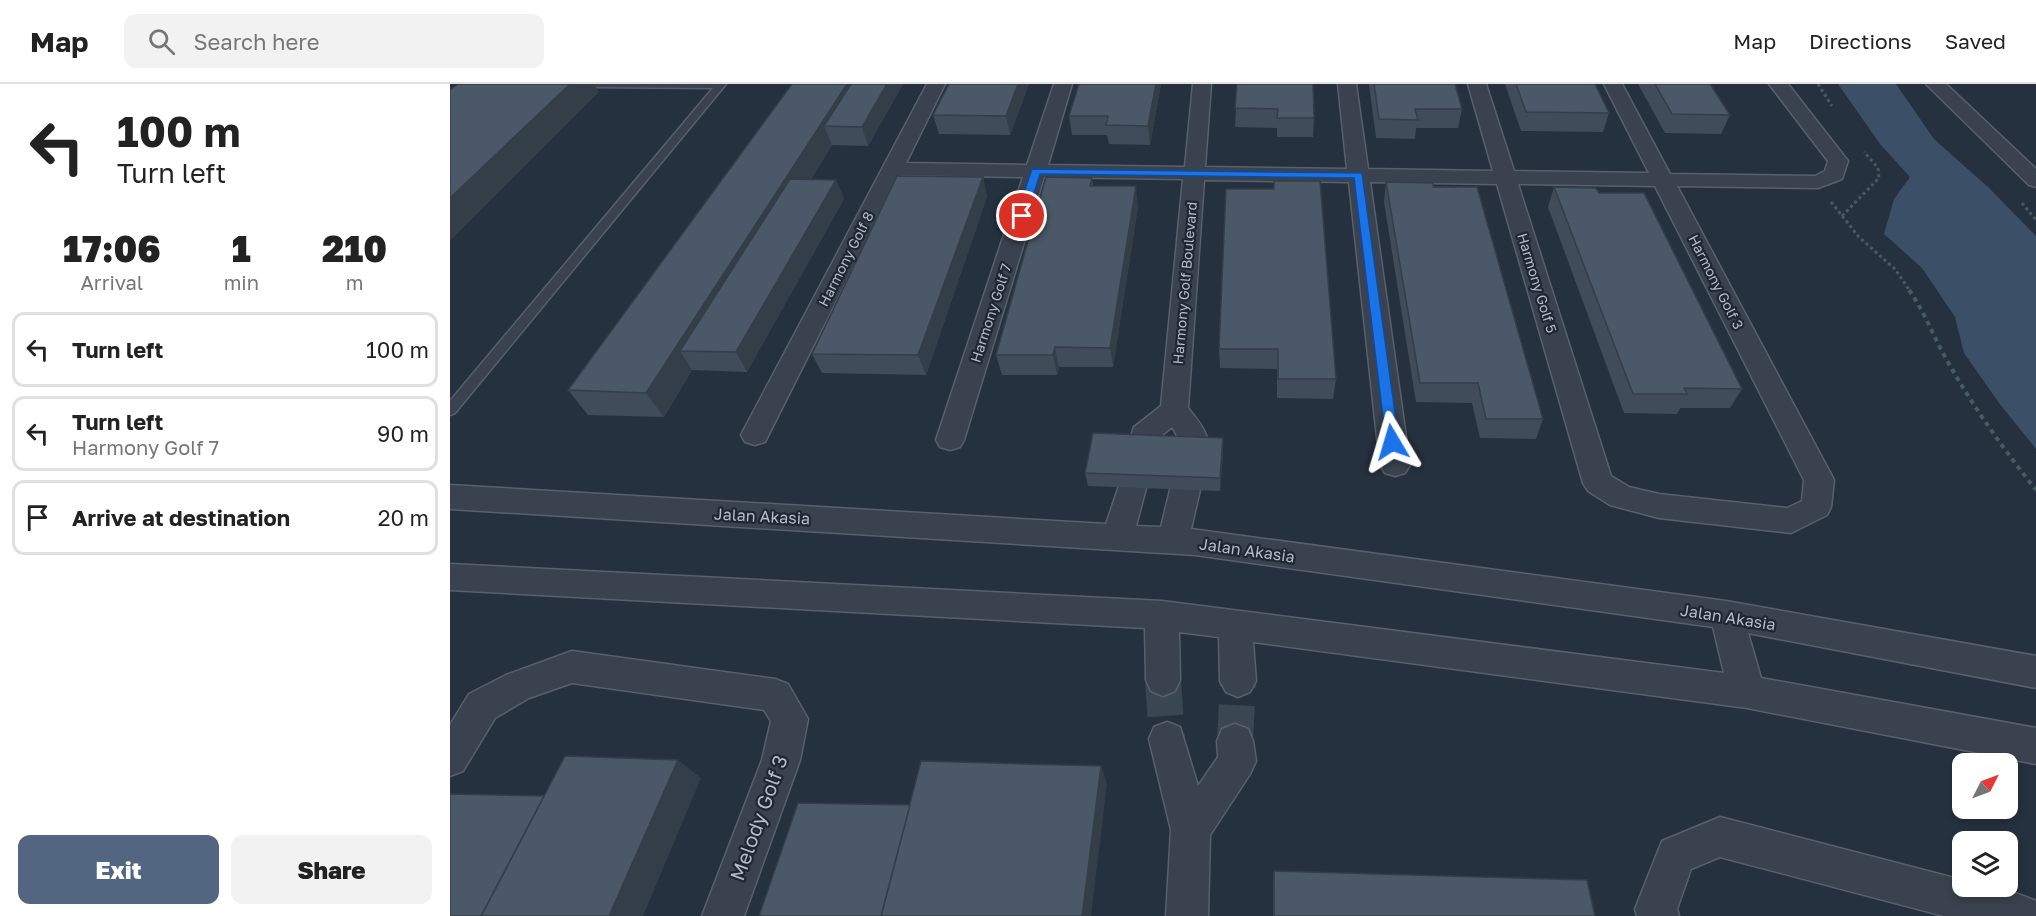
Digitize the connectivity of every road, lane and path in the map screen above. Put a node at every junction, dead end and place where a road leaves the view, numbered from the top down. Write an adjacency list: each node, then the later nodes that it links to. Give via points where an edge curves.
1 (591, 84): 10 (lane)
2 (936, 84): 11 (street, Harmony Golf 8)
3 (1063, 84): 12 (street, Harmony Golf 7)
4 (1202, 84): 13 (street, Harmony Golf Boulevard)
5 (1347, 84): 14 (street)
6 (1477, 84): 15 (street, Harmony Golf 5)
7 (1613, 84): 16 (street, Harmony Golf 3)
8 (1778, 84): 18 (street, via 1838,161 1835,175)
9 (1935, 84): 17 (street)
10 (721, 85): 19 (lane)
11 (892, 169): 12 (street); 21 (street, Harmony Golf 8)
12 (1036, 171): 13 (street); 22 (street, Harmony Golf 7)
13 (1194, 173): 14 (street); 20 (street, Harmony Golf Boulevard)
14 (1358, 175): 15 (street); 25 (street)
15 (1505, 177): 16 (street); 26 (street, Harmony Golf 5, via 1598,483 1621,497 1659,506 1791,521 1816,507)
16 (1663, 180): 18 (street); 26 (street, Harmony Golf 3)
17 (2036, 181)
18 (1818, 182): 29 (path, via 1859,237 1895,269 1921,307 1944,356 1988,429)
19 (450, 410)
20 (1174, 410): 23 (street, via 1144,434); 24 (street, via 1192,434)
21 (755, 435)
22 (950, 440)
23 (1141, 449)
24 (1194, 451)
25 (1395, 465)
26 (1819, 480)
27 (1131, 488): 31 (street)
28 (1185, 490): 32 (street)
29 (2036, 490)
30 (450, 497): 31 (street, Jalan Akasia)
31 (1118, 538): 32 (street, Jalan Akasia)
32 (1173, 541): 35 (street, Jalan Akasia)
33 (450, 577): 34 (street)
34 (1162, 615): 36 (street); 38 (street)
35 (1726, 615): 37 (street, Jalan Akasia); 40 (street)
36 (1234, 624): 39 (street); 40 (street)
37 (2036, 672)
38 (1163, 680)
39 (1238, 681)
40 (1747, 692): 43 (street)
41 (1167, 739): 45 (street)
42 (1234, 741): 45 (street, via 1236,761)
43 (2036, 746)
44 (450, 758): 46 (street, Melody Golf 3, via 482,706 518,686 572,667 776,695 790,719 781,760)
45 (1191, 830): 47 (street)
46 (723, 916)
47 (1187, 916)
48 (1658, 916): 49 (street, via 1656,909 1676,855 1720,837)
49 (2024, 916)

